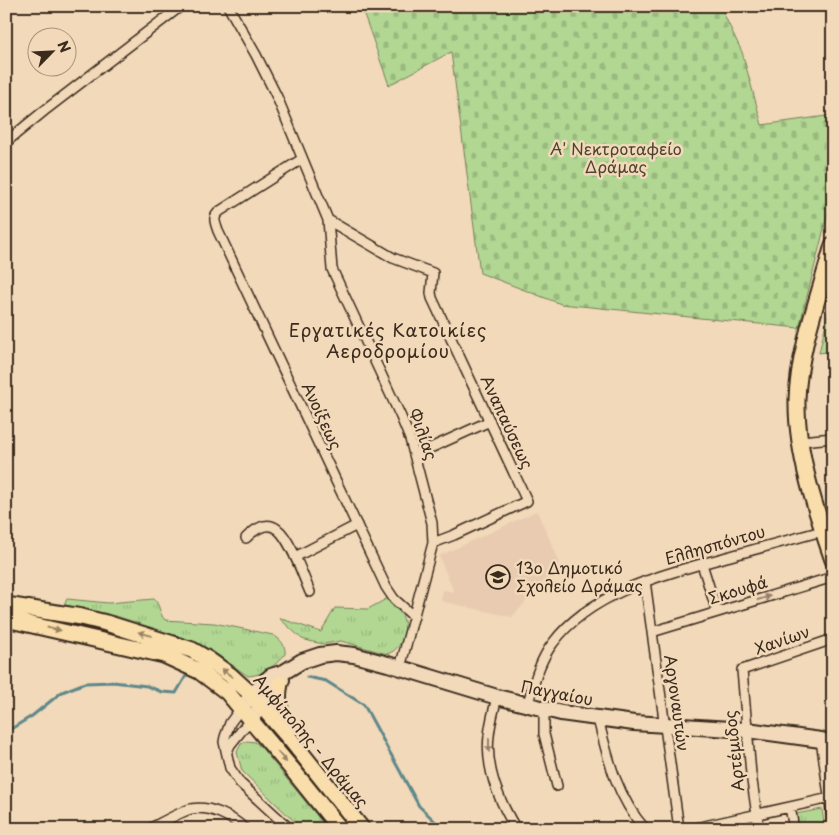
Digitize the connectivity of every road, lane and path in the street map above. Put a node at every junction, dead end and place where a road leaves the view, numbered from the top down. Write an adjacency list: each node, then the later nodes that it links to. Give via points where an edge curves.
1 (181, 6): 3 (street)
2 (228, 6): 4 (street, via 277,97)
3 (6, 142)
4 (302, 159): 5 (street); 11 (street, Ανοίξεως, via 220,211 214,220)
5 (328, 220): 7 (street, Αναπαύσεως, via 393,258 433,273 432,298); 10 (street, Φιλίας, via 330,264 401,416)
6 (833, 245): 9 (main road, via 799,379 797,400)
7 (490, 421): 10 (street); 14 (street, Αναπαύσεως, via 527,501)
8 (833, 438): 9 (street)
9 (801, 442): 12 (main road, via 806,467)
10 (415, 455): 14 (street, Φιλίας)
11 (357, 525): 15 (street); 23 (street, Ανοίξεως, via 391,594)
12 (828, 530): 16 (main road); 17 (street, Ελλησπόντου)
13 (246, 538): 15 (street, via 264,526 277,528)
14 (434, 543): 23 (street, Φιλίας)
15 (295, 557): 20 (street)
16 (833, 560)
17 (702, 564): 19 (street, Ελλησπόντου); 22 (street)
18 (833, 577): 22 (street, Σκουφά, one-way to 18)
19 (645, 582): 25 (street, Αργοναυτών); 34 (street, Ελλησπόντου, via 595,606 560,634 542,662)
20 (310, 592)
21 (6, 605): 27 (main road, Αμφίπολης - Δράμας, one-way to 21, via 151,636 94,620)
22 (717, 612): 25 (street, Σκουφά)
23 (414, 617): 29 (street, Φιλίας)
24 (6, 619): 27 (main road, Αμφίπολης - Δράμας, one-way to 27, via 164,655)
25 (652, 632): 38 (street, Αργοναυτών)
26 (833, 639): 30 (street, Χανίων)
27 (188, 657): 28 (main road, Αμφίπολης - Δράμας)
28 (204, 666): 33 (main road, Αμφίπολης - Δράμας, one-way to 28, via 230,675); 36 (main road, Αμφίπολης - Δράμας)
29 (400, 668): 31 (main road, Παγγαίου, via 336,653 314,656); 32 (main road, Παγγαίου)
30 (742, 670): 39 (street, Αρτέμιδος)
31 (287, 674): 33 (main road); 43 (main road, via 279,706 285,724)
32 (497, 697): 34 (main road, Παγγαίου); 53 (street, one-way to 53, via 489,737 491,769 499,798)
33 (257, 700): 36 (main road); 43 (main road, Αμφίπολης - Δράμας)
34 (527, 706): 35 (main road, Παγγαίου)
35 (544, 710): 37 (main road, Παγγαίου); 42 (street, via 544,734)
36 (245, 714): 41 (street); 41 (street, via 230,723 224,742); 51 (main road, Αμφίπολης - Δράμας, one-way to 51)
37 (598, 719): 38 (main road, Παγγαίου); 54 (street, via 617,785)
38 (665, 725): 39 (main road, Παγγαίου); 55 (street, Αργοναυτών)
39 (747, 730): 40 (main road, Παγγαίου); 46 (street, Αρτέμιδος)
40 (827, 742): 44 (street)
41 (227, 752): 50 (street, via 236,778)
42 (557, 786)
43 (328, 787): 52 (main road, Αμφίπολης - Δράμας)
44 (830, 798): 45 (street); 47 (street)
45 (790, 807): 46 (street); 58 (street)
46 (757, 814): 56 (street); 57 (street, Αρτέμιδος)
47 (833, 823)
48 (148, 829): 49 (street, via 191,809 212,810)
49 (245, 829)
50 (290, 829)
51 (340, 829)
52 (362, 829)
53 (516, 829)
54 (645, 829)
55 (679, 829)
56 (691, 829)
57 (759, 829)
58 (794, 829)

